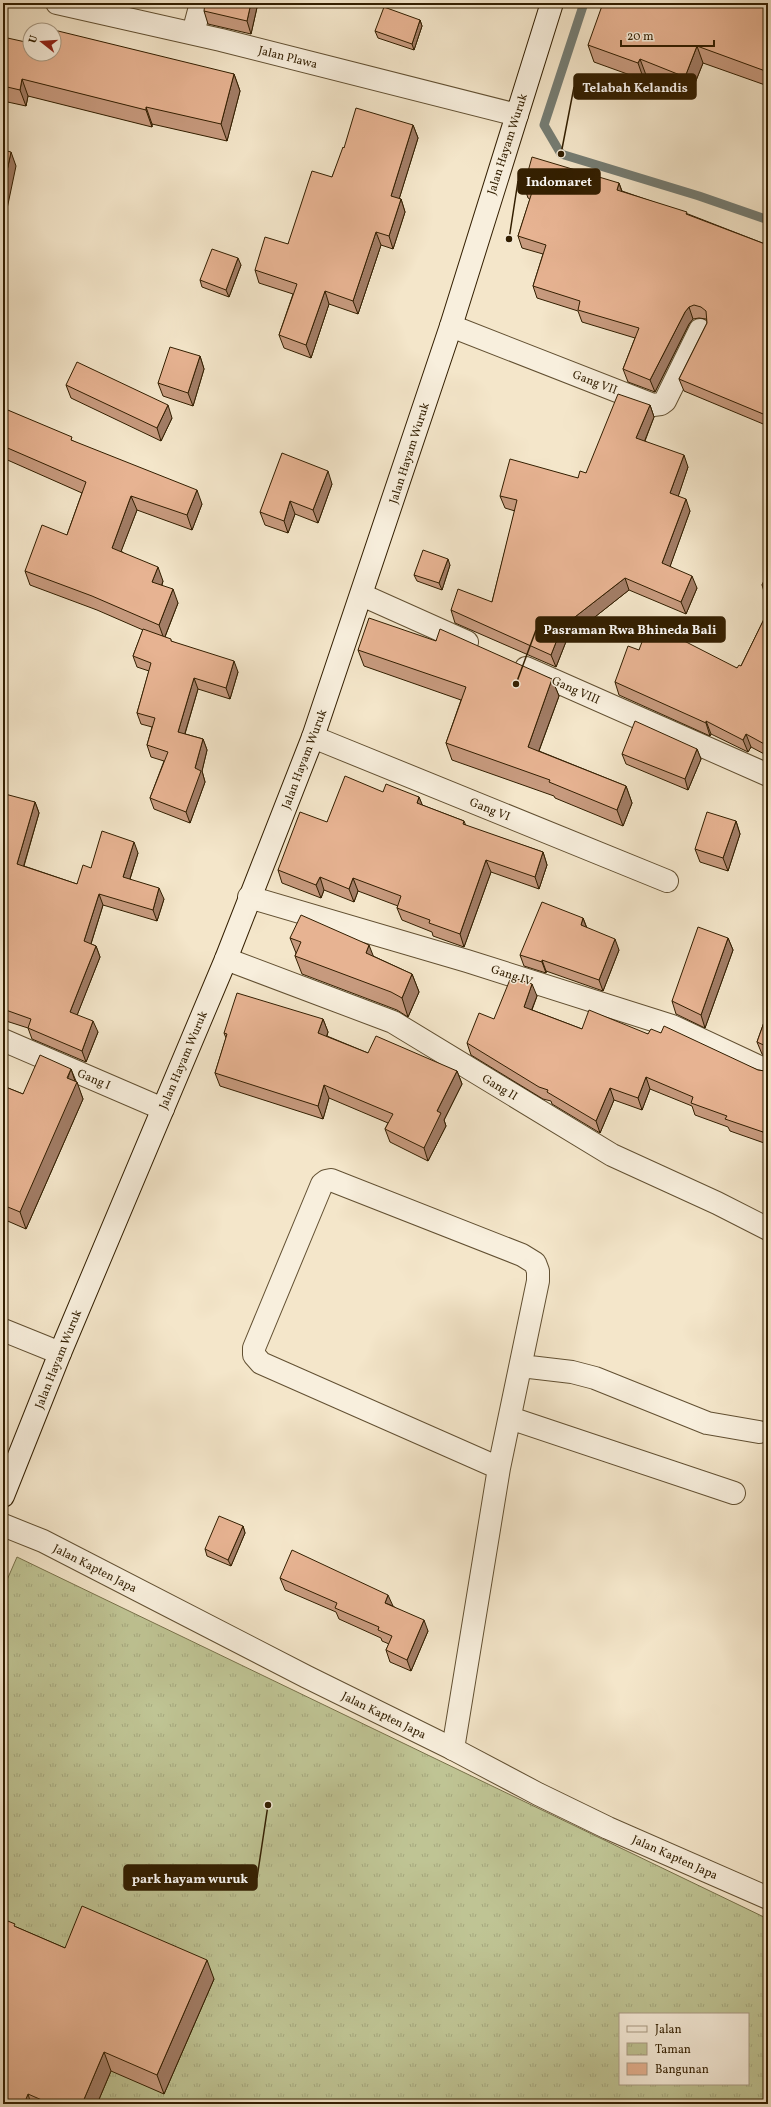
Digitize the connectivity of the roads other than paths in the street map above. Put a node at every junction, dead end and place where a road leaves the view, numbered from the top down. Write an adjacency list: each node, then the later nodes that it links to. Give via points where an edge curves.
1 (57, 3): 4 (street, Jalan Plawa)
2 (201, 3): 4 (street)
3 (552, 3): 5 (street, Jalan Hayam Wuruk)
4 (192, 33): 5 (street, Jalan Plawa)
5 (517, 116): 6 (street, Jalan Hayam Wuruk)
6 (451, 326): 7 (street, Gang VII, via 653,405 665,401); 8 (street, Jalan Hayam Wuruk)
7 (700, 330)
8 (362, 595): 9 (street); 11 (street, Jalan Hayam Wuruk)
9 (485, 650)
10 (507, 660): 12 (street, Gang VIII)
11 (313, 737): 13 (street, Gang VI); 14 (street, Jalan Hayam Wuruk)
12 (768, 776)
13 (667, 881)
14 (249, 898): 15 (street, Jalan Hayam Wuruk); 17 (street, Gang IV, via 467,961 672,1026)
15 (226, 959): 18 (street, Jalan Hayam Wuruk); 19 (street, Gang II, via 393,1022 612,1155)
16 (3, 1040): 18 (street, Gang I)
17 (768, 1071)
18 (163, 1109): 21 (street, Jalan Hayam Wuruk)
19 (768, 1228)
20 (3, 1330): 21 (street)
21 (60, 1354): 27 (street, Jalan Hayam Wuruk)
22 (521, 1366): 23 (street); 24 (street, via 572,1372 595,1378 707,1423); 25 (street, via 538,1281 535,1263 522,1255 331,1180 326,1180 322,1184 254,1348 254,1356 261,1363)
23 (510, 1418): 25 (street); 26 (street)
24 (759, 1432)
25 (499, 1468): 29 (street)
26 (734, 1494)
27 (3, 1496)
28 (3, 1525): 29 (street, Jalan Kapten Japa, via 43,1541 307,1677)
29 (454, 1749): 30 (street, Jalan Kapten Japa, via 608,1828)
30 (768, 1898)

